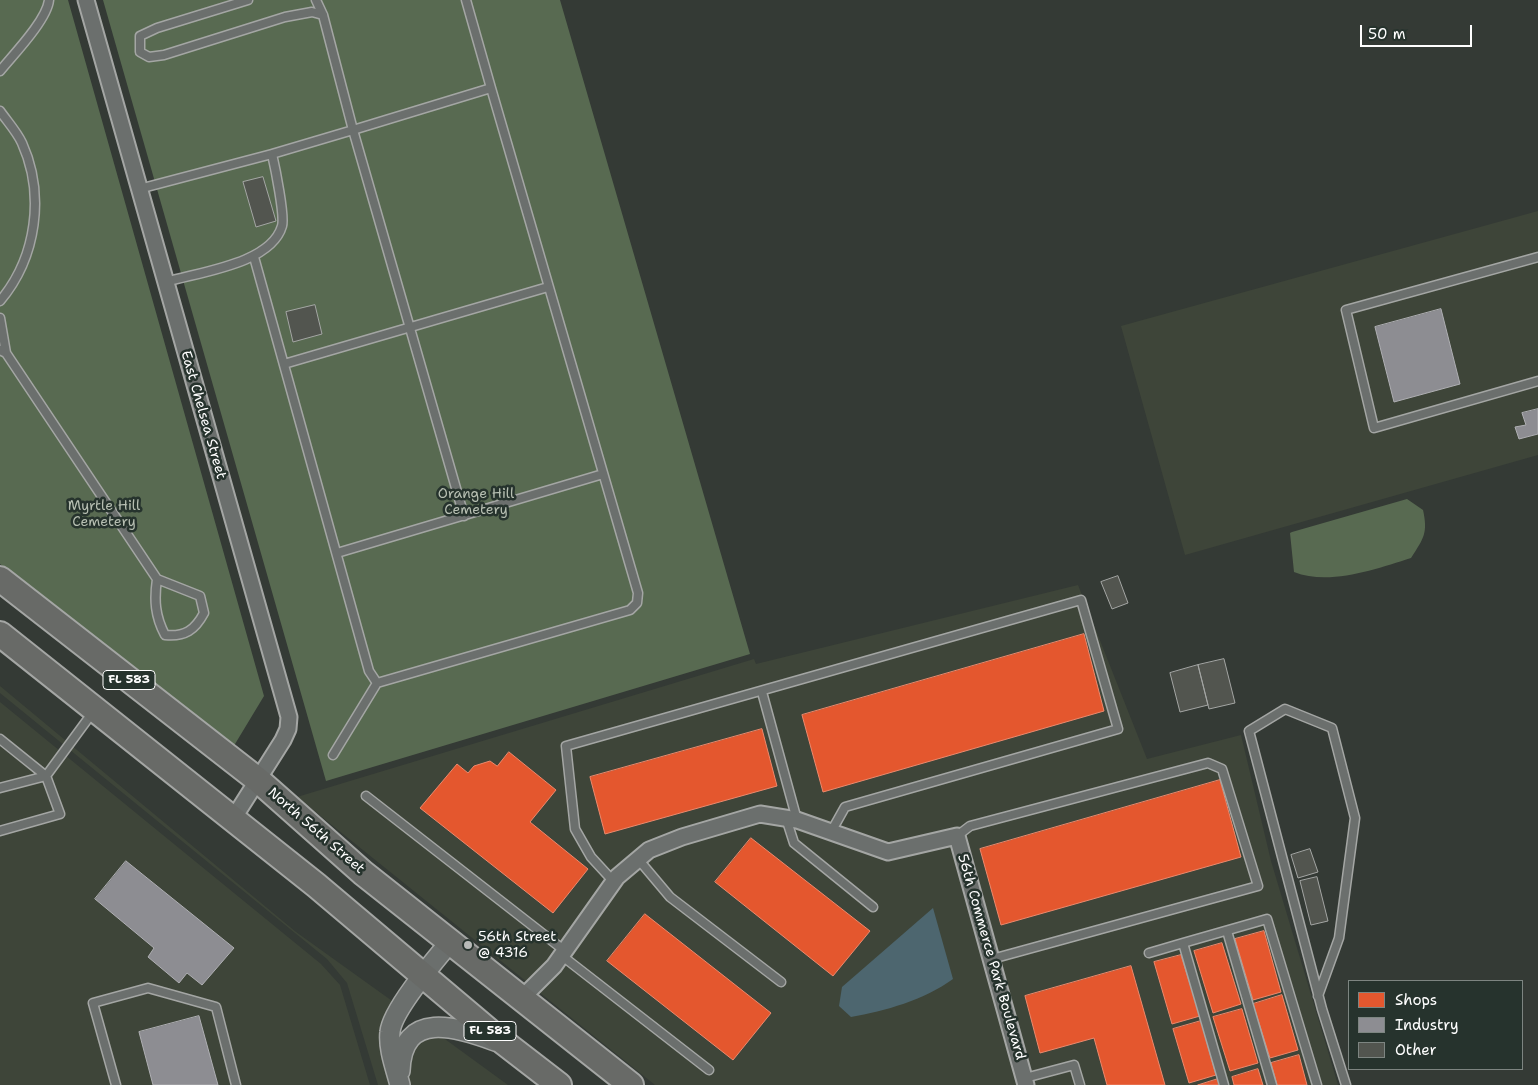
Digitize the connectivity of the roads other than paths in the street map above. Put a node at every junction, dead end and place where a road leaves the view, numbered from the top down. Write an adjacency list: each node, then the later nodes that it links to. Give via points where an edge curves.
1 (49, 0): 7 (lane, via 40,20)
2 (86, 0): 12 (street, East Chelsea Street)
3 (248, 0): 6 (lane, via 140,36 140,52 149,57 164,56 284,17 312,12)
4 (316, 0): 6 (lane)
5 (466, 0): 8 (lane)
6 (323, 15): 10 (lane)
7 (0, 71)
8 (491, 88): 10 (lane); 16 (lane)
9 (0, 111): 17 (lane, via 21,142 32,173 36,202 34,229 18,274)
10 (353, 130): 11 (lane); 19 (lane)
11 (272, 154): 12 (lane); 13 (lane, via 282,225 271,244)
12 (139, 189): 15 (street, East Chelsea Street)
13 (254, 257): 15 (lane); 21 (lane)
14 (1538, 257): 22 (lane, via 1346,310 1374,428)
15 (166, 282): 37 (street, East Chelsea Street, via 289,717 284,740)
16 (548, 287): 19 (lane); 23 (lane)
17 (0, 300)
18 (0, 318): 20 (lane)
19 (412, 328): 21 (lane); 24 (lane)
20 (3, 351): 27 (lane)
21 (284, 364): 25 (lane)
22 (1538, 382)
23 (604, 474): 24 (lane); 31 (lane, via 638,593 637,603 630,610)
24 (464, 516): 25 (lane)
25 (337, 553): 31 (lane, via 369,671)
26 (0, 579): 29 (main road, North 56th Street / FL 583)
27 (157, 579): 27 (lane, via 200,596 204,613 196,627 176,636 165,635 157,621 154,598)
28 (0, 600): 29 (main road, via 15,611 38,619)
29 (51, 619): 37 (main road, North 56th Street / FL 583)
30 (0, 634): 33 (main road, FL 583)
31 (377, 683): 35 (lane)
32 (762, 692): 41 (lane); 43 (lane, via 1081,600 1118,729 845,807); 46 (lane, via 566,746 575,829 591,857)
33 (95, 709): 36 (lane); 40 (main road, FL 583)
34 (0, 739): 36 (lane)
35 (333, 755)
36 (46, 776): 38 (lane); 42 (lane, via 60,814)
37 (258, 780): 40 (street, East Chelsea Street); 49 (main road, North 56th Street / FL 583, via 363,872)
38 (0, 788)
39 (366, 796): 51 (lane)
40 (232, 819): 54 (main road, FL 583)
41 (791, 819): 43 (street, 56th Commerce Park Boulevard); 45 (street, 56th Commerce Park Boulevard, via 760,814 682,837 649,850); 47 (lane, via 794,843)
42 (0, 831)
43 (831, 832): 44 (street, 56th Commerce Park Boulevard, via 888,852)
44 (957, 836): 53 (street, 56th Commerce Park Boulevard); 53 (lane, via 970,826 1208,763 1222,769 1258,886)
45 (638, 859): 46 (street, 56th Commerce Park Boulevard); 55 (lane, via 670,897)
46 (614, 882): 51 (street, 56th Commerce Park Boulevard)
47 (873, 907)
48 (1227, 930): 50 (lane); 68 (lane); 69 (lane, via 1267,919)
49 (450, 942): 54 (street); 57 (main road, North 56th Street / FL 583)
50 (1182, 943): 52 (lane); 67 (lane)
51 (563, 953): 57 (street, 56th Commerce Park Boulevard); 59 (lane)
52 (1149, 953)
53 (992, 959): 60 (street, 56th Commerce Park Boulevard)
54 (423, 975): 58 (main road, FL 583); 63 (street, via 392,1023 390,1033)
55 (782, 982)
56 (1318, 996): 56 (lane, via 1249,731 1285,709 1332,728 1355,818 1339,938); 70 (lane)
57 (522, 998): 65 (main road, North 56th Street / FL 583)
58 (509, 1046): 63 (street, via 466,1030 430,1027 420,1031 404,1048); 64 (main road, FL 583)
59 (709, 1070)
60 (1026, 1081): 66 (lane, via 1074,1065)
61 (116, 1085): 62 (lane, via 92,1003 148,988 216,1007)
62 (236, 1085)
63 (400, 1085)
64 (559, 1085)
65 (631, 1085)
66 (1080, 1085)
67 (1224, 1085)
68 (1272, 1085)
69 (1317, 1085)
70 (1346, 1085)

